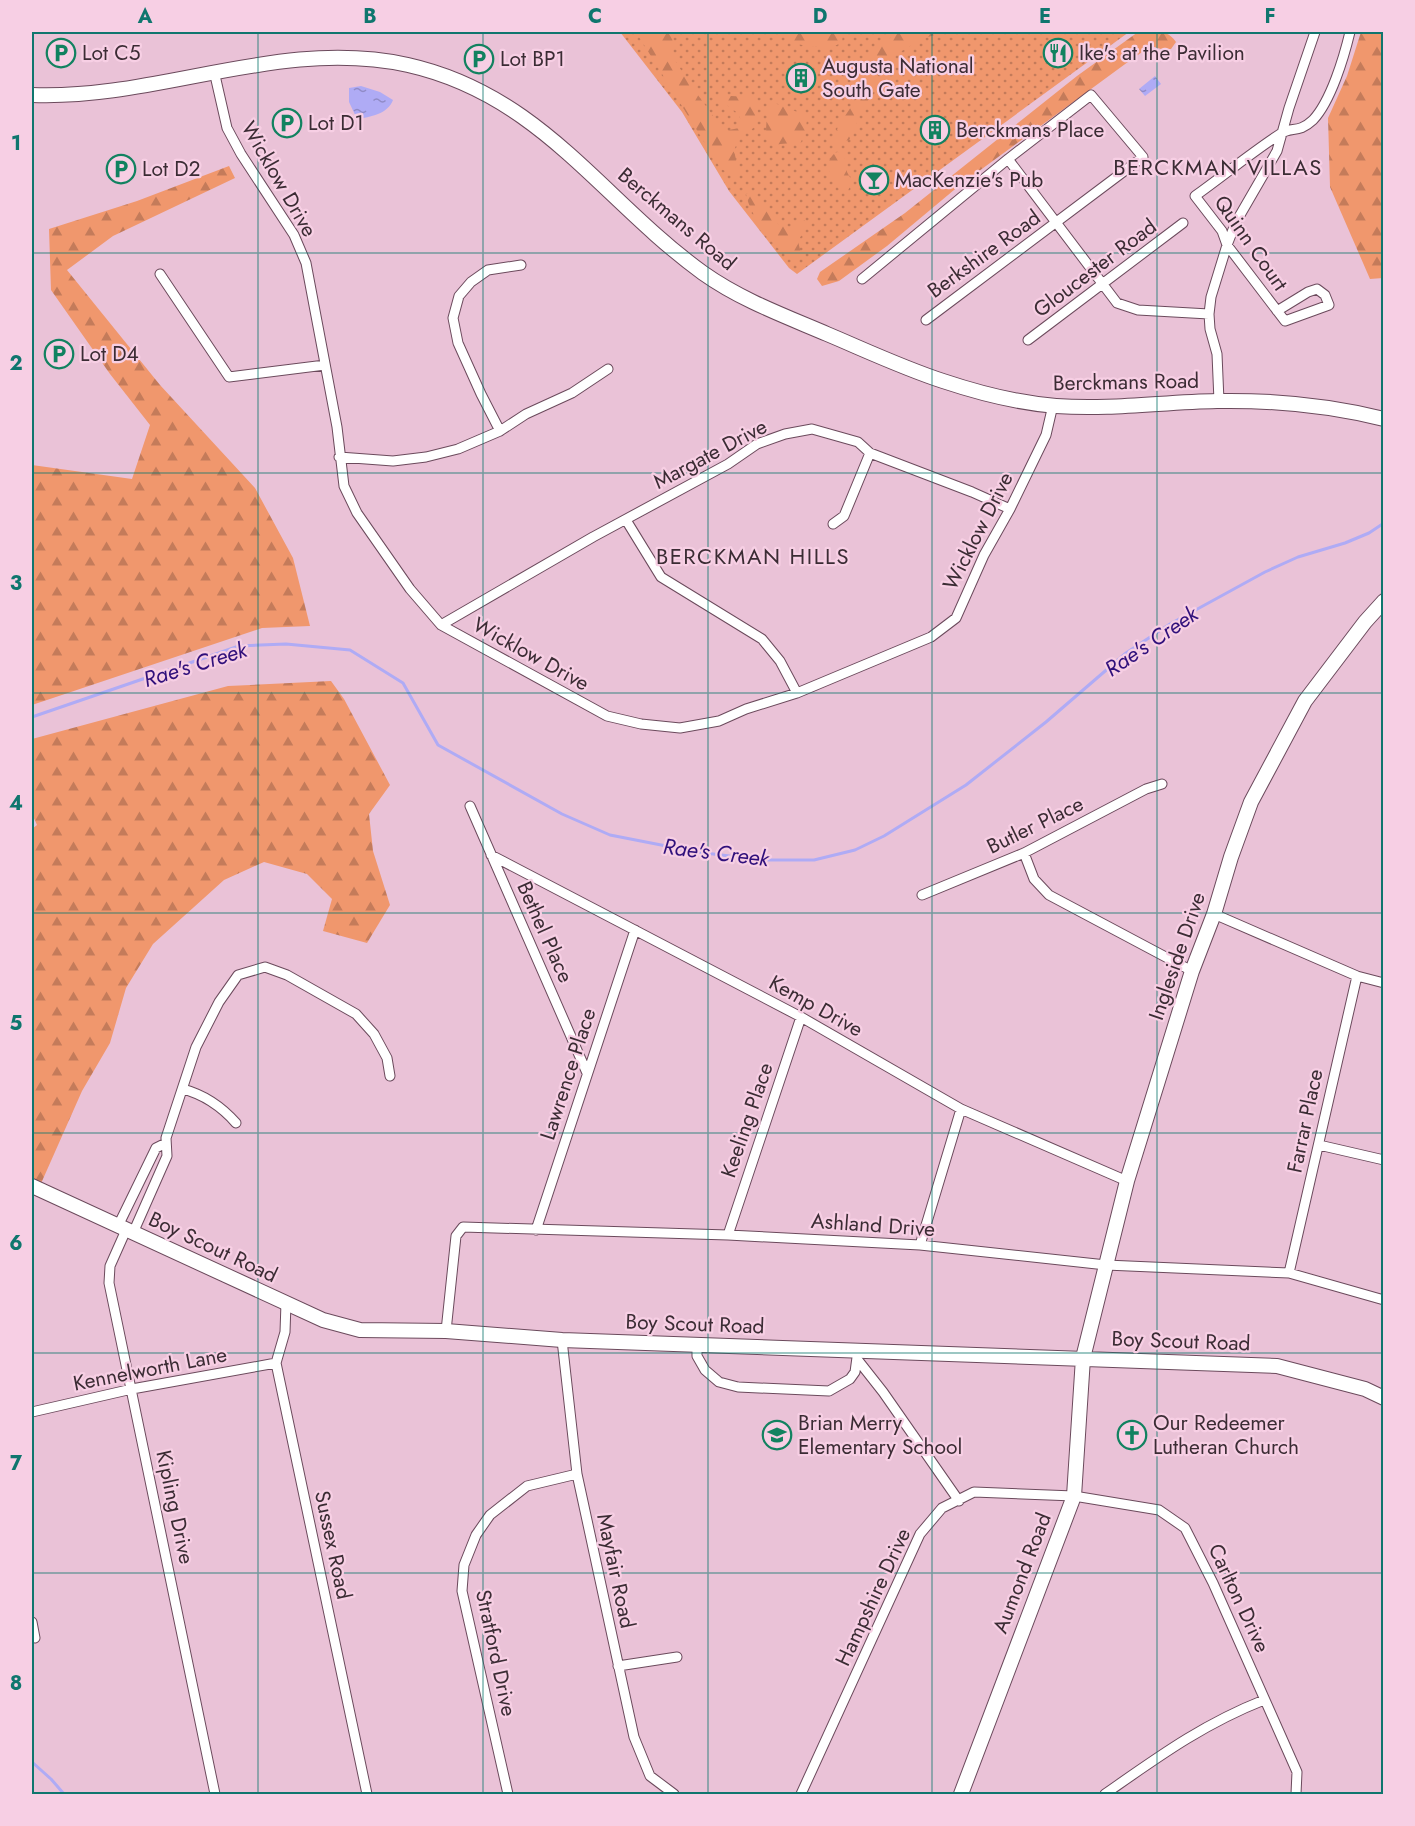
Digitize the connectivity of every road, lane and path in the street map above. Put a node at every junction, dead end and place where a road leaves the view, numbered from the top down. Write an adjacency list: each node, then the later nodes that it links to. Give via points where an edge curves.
1 (1316, 32): 5 (street)
2 (1350, 32): 5 (street, via 1322,107 1301,130)
3 (214, 71): 4 (street, Berckmans Road, via 107,91); 18 (street, Wicklow Drive, via 227,128 294,235 306,263); 21 (street, Berckmans Road, via 287,60 355,58 407,65 472,87 531,122 672,247 734,292 940,380 990,395)
4 (32, 95)
5 (1283, 132): 9 (street, via 1269,168 1236,222); 9 (street, Quinn Court, via 1195,196 1222,231)
6 (1008, 159): 7 (street); 7 (street, Berkshire Road, via 1091,95 1143,158); 12 (street)
7 (1057, 223): 13 (street); 16 (street, Berkshire Road)
8 (1183, 224): 13 (street, Gloucester Road)
9 (1227, 245): 14 (street, Quinn Court); 15 (street)
10 (521, 265): 23 (street, via 488,270 471,282 459,296 453,318 458,343)
11 (160, 274): 18 (street, via 229,377)
12 (862, 279)
13 (1102, 285): 15 (street, via 1116,303 1138,310); 17 (street, Gloucester Road)
14 (1277, 311): 14 (street, Quinn Court, via 1317,289 1329,305 1285,321)
15 (1209, 314): 20 (street, via 1217,354)
16 (926, 320)
17 (1028, 340)
18 (325, 365): 25 (street, Wicklow Drive)
19 (608, 369): 23 (street)
20 (1219, 401): 21 (street, Berckmans Road, via 1097,407); 22 (street, Berckmans Road, via 1298,403)
21 (1053, 405): 26 (street, Wicklow Drive, via 1046,435)
22 (1383, 418)
23 (500, 431): 25 (street, via 426,458 393,461)
24 (870, 453): 26 (street, Margate Drive); 27 (street, Margate Drive, via 858,442 812,429 785,434 757,444); 28 (street, via 844,516)
25 (339, 457): 30 (street, Wicklow Drive, via 344,486 357,513 410,589)
26 (1010, 509): 31 (street, Wicklow Drive, via 956,618 930,637)
27 (626, 520): 30 (street, Margate Drive); 31 (street, via 661,577 762,639 780,661)
28 (833, 524)
29 (1383, 601): 37 (street, Ingleside Drive, via 1305,701 1275,756 1251,802)
30 (441, 625): 31 (street, Wicklow Drive, via 607,716 641,724 680,728 710,723)
31 (797, 693)
32 (1162, 784): 34 (street, Butler Place)
33 (471, 806): 35 (street, Bethel Place)
34 (1024, 853): 36 (street, Butler Place); 39 (street, via 1034,879 1049,895)
35 (491, 855): 38 (street, Kemp Drive); 43 (street, Bethel Place)
36 (922, 896)
37 (1214, 914): 39 (street, Ingleside Drive); 40 (street)
38 (635, 930): 42 (street, Kemp Drive); 43 (street, Lawrence Place)
39 (1192, 971): 51 (street, Ingleside Drive)
40 (1357, 976): 41 (street); 49 (street, Farrar Place)
41 (1383, 983)
42 (801, 1017): 46 (street, Kemp Drive); 55 (street, Keeling Place)
43 (587, 1073): 54 (street, Lawrence Place)
44 (390, 1076): 45 (street, Kipling Drive, via 387,1058 374,1034 356,1014 265,967 238,975 219,1002 196,1047)
45 (183, 1089): 47 (street, via 223,1108); 48 (street, Kipling Drive)
46 (962, 1109): 51 (street, Kemp Drive); 56 (street)
47 (236, 1124)
48 (166, 1143): 53 (street, Kipling Drive, via 167,1156); 53 (street, Kipling Drive, via 156,1148)
49 (1319, 1145): 50 (street); 58 (street, Farrar Place)
50 (1383, 1160)
51 (1127, 1181): 57 (street, Ingleside Drive)
52 (32, 1186): 53 (street, Boy Scout Road)
53 (126, 1230): 60 (street, Boy Scout Road); 67 (street, Kipling Drive, via 110,1266 110,1282)
54 (537, 1230): 55 (street, Ashland Drive); 61 (street, Ashland Drive, via 463,1227 456,1236)
55 (728, 1234): 56 (street, Ashland Drive)
56 (920, 1245): 57 (street, Ashland Drive)
57 (1106, 1265): 58 (street, Ashland Drive); 65 (street, Ingleside Drive)
58 (1289, 1274): 59 (street, Ashland Drive)
59 (1383, 1300)
60 (286, 1304): 61 (street, Boy Scout Road, via 323,1320 360,1329); 66 (street, Sussex Road, via 285,1332)
61 (446, 1331): 62 (street, Boy Scout Road)
62 (562, 1340): 63 (street, Boy Scout Road); 70 (street, Mayfair Road)
63 (697, 1345): 64 (street, Boy Scout Road); 64 (street, via 697,1356 705,1371 719,1382 738,1387 829,1391 855,1372)
64 (858, 1355): 65 (street, Boy Scout Road); 72 (street)
65 (1083, 1358): 68 (street, Boy Scout Road, via 1277,1366 1365,1389); 71 (street, Aumond Road)
66 (276, 1363): 67 (street, Kennelworth Lane); 79 (street, Sussex Road)
67 (132, 1389): 69 (street, Kennelworth Lane); 78 (street, Kipling Drive)
68 (1383, 1398)
69 (32, 1412)
70 (577, 1474): 76 (street, Mayfair Road); 80 (street, Stratford Drive, via 527,1486 490,1515 476,1535 464,1565 462,1591)
71 (1074, 1496): 72 (street, Hampshire Drive, via 974,1492); 77 (street, Carlton Drive, via 1159,1510 1185,1528); 83 (street, Aumond Road)
72 (959, 1501): 82 (street, Hampshire Drive, via 942,1508 920,1534)
73 (32, 1622): 74 (street)
74 (35, 1638)
75 (677, 1657): 76 (street)
76 (618, 1666): 81 (street, Mayfair Road, via 634,1737 650,1776)
77 (1264, 1700): 84 (street, via 1177,1743); 85 (street, Carlton Drive, via 1297,1772)
78 (215, 1794)
79 (367, 1794)
80 (508, 1794)
81 (674, 1794)
82 (801, 1794)
83 (963, 1794)
84 (1105, 1794)
85 (1296, 1794)

